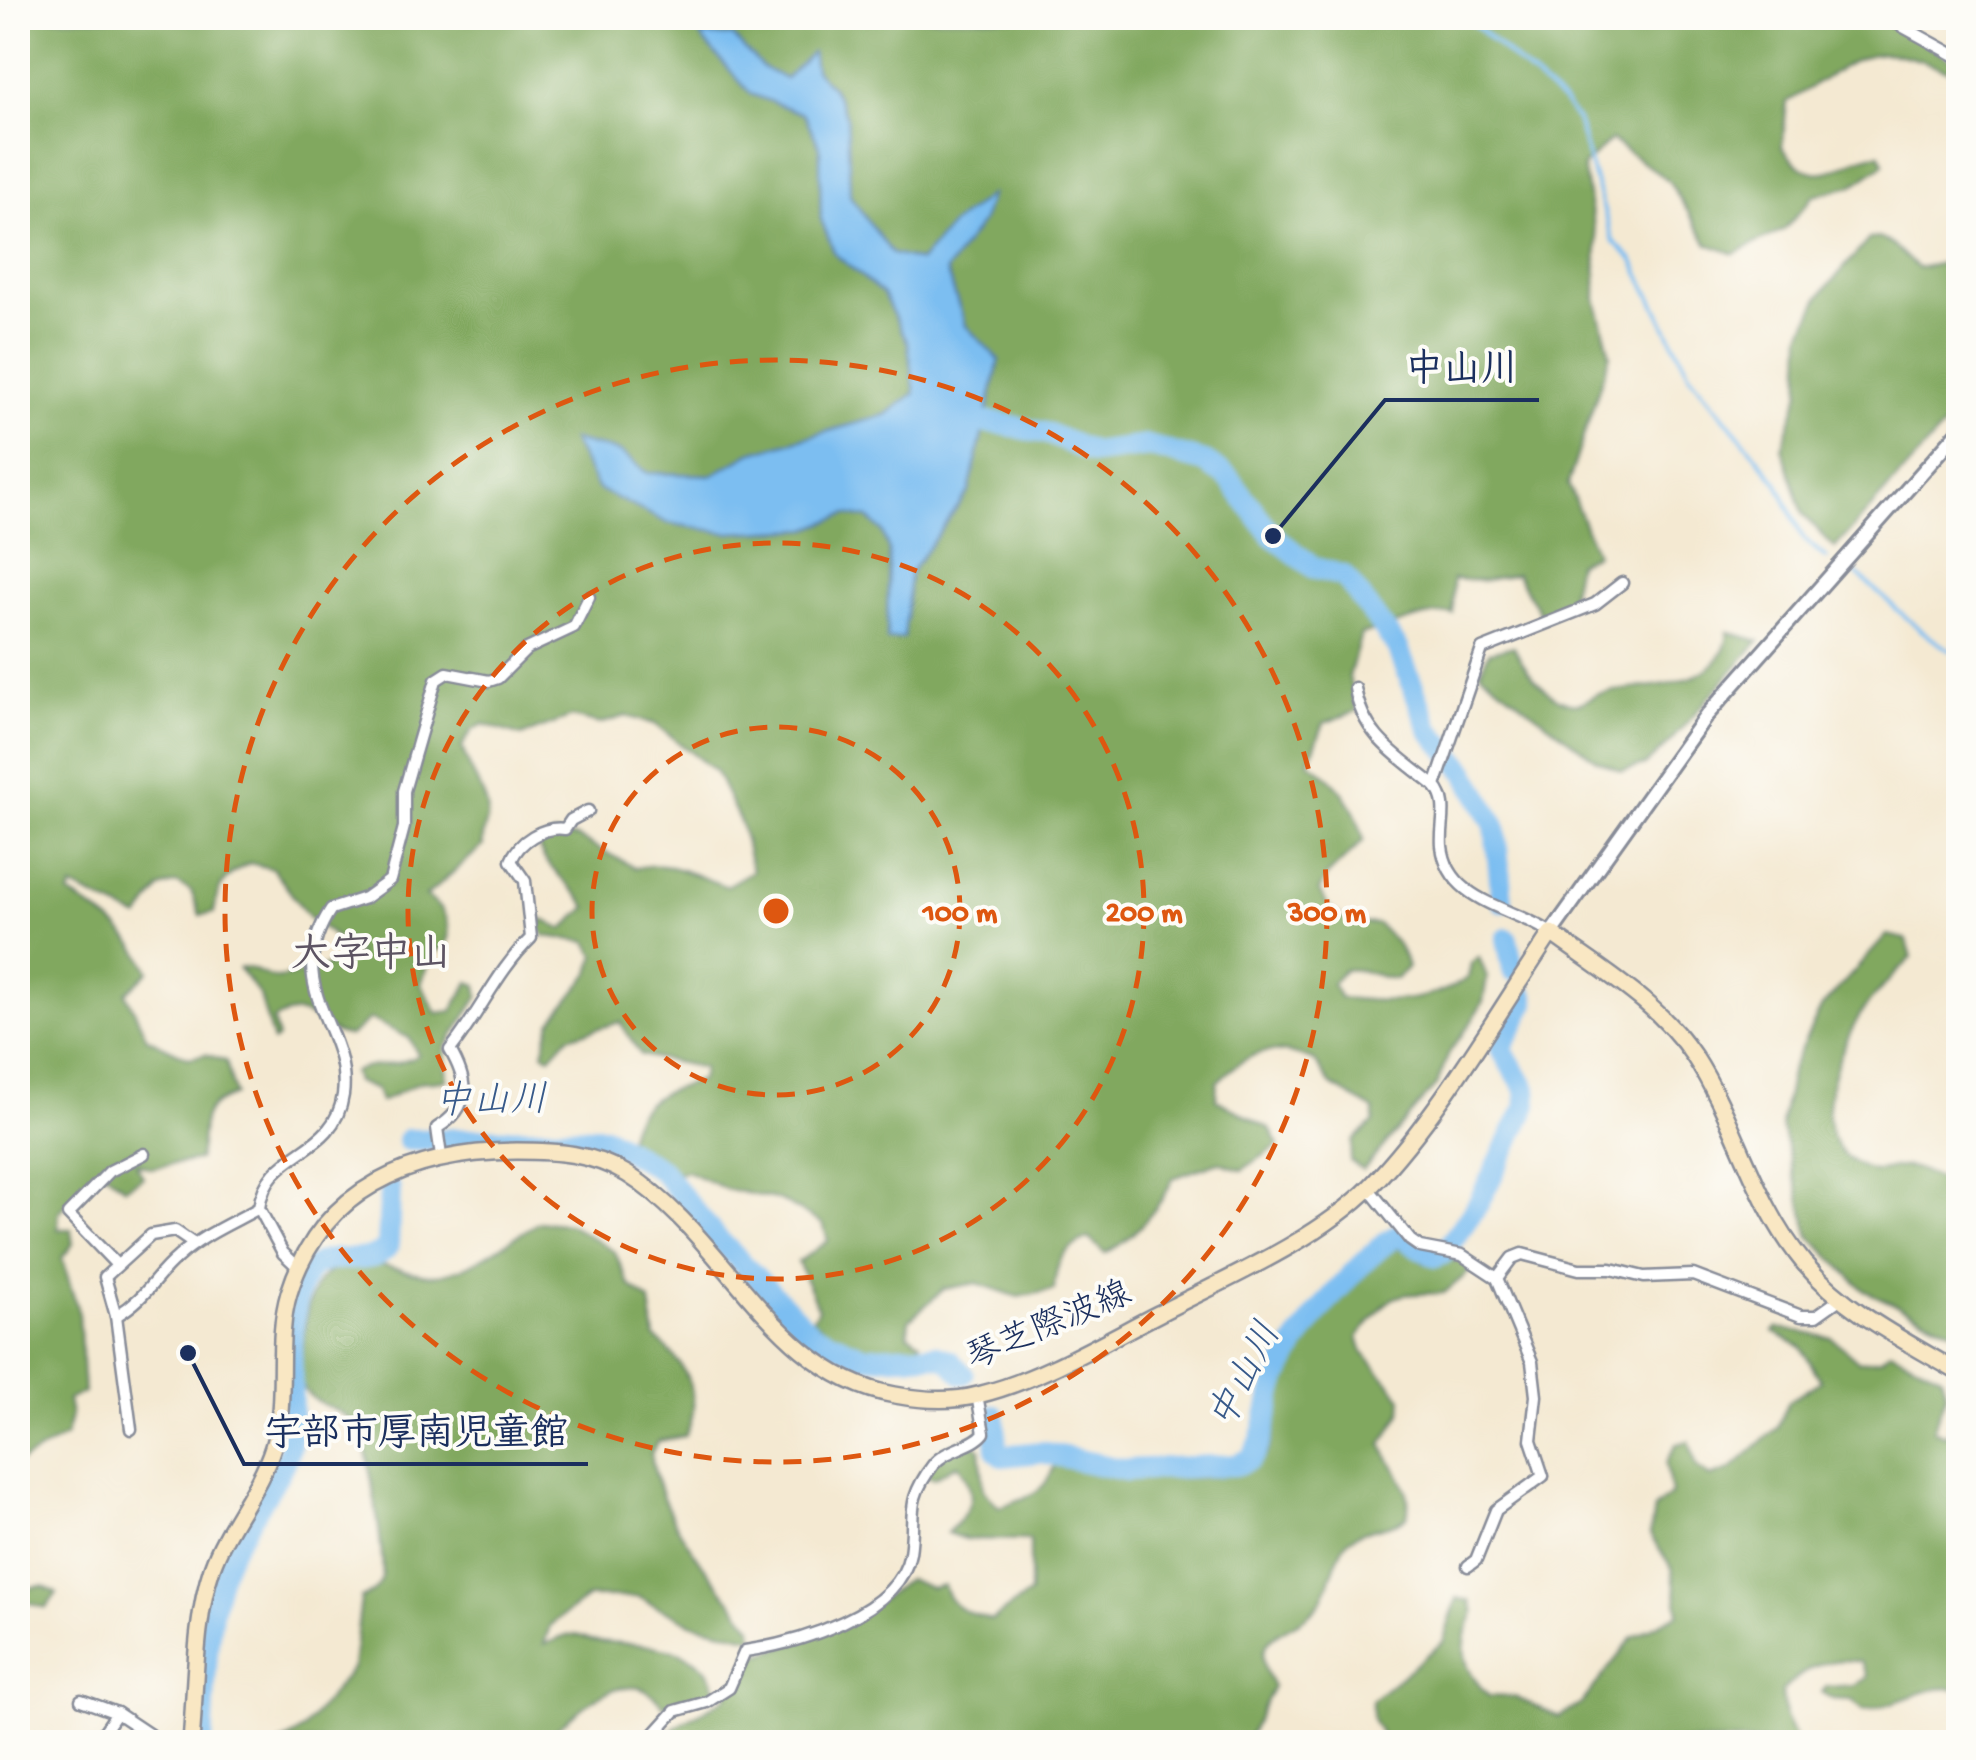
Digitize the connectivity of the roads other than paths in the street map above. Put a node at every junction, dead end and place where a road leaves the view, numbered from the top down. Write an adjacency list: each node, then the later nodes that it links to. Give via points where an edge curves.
1 (1887, 18): 2 (street)
2 (1958, 57)
3 (1958, 432): 9 (street, via 1706,716)
4 (1622, 584): 7 (street, via 1594,604 1482,649)
5 (589, 597): 13 (street, via 574,627 527,649 498,678 448,673 436,680 404,792 404,826 390,880 331,910 318,932 312,985 344,1070 336,1120 326,1137 299,1151 265,1184)
6 (1356, 688): 7 (street, via 1379,743)
7 (1435, 786): 9 (street, via 1444,800 1442,845 1454,877 1501,912)
8 (588, 811): 11 (street, via 565,829 541,831 513,854 510,861 526,882 532,938 504,965 450,1050 465,1082 457,1113 437,1128)
9 (1551, 933): 12 (main road, 琴芝際波線); 18 (main road, via 1651,1007 1682,1039 1776,1225)
10 (144, 1154): 15 (street, via 110,1171 68,1214)
11 (440, 1156): 16 (main road, 琴芝際波線, via 399,1170 350,1200); 21 (main road, 琴芝際波線, via 570,1152 607,1164 644,1186 821,1363 896,1396)
12 (1369, 1189): 17 (street, via 1420,1247 1462,1254); 21 (main road, 琴芝際波線, via 1191,1297)
13 (259, 1208): 14 (street); 16 (street)
14 (194, 1244): 15 (street, via 164,1231); 19 (street, via 142,1300)
15 (116, 1263): 19 (street, via 105,1277)
16 (299, 1268): 28 (main road, 琴芝際波線, via 283,1325 274,1446 208,1581)
17 (1497, 1278): 18 (street, via 1522,1254 1644,1277 1694,1275 1801,1316 1816,1316); 23 (street, via 1532,1362 1531,1440 1543,1476 1496,1510)
18 (1840, 1299): 20 (main road)
19 (116, 1316): 22 (street)
20 (1958, 1372)
21 (978, 1396): 29 (street, via 984,1433 934,1464 909,1513 910,1550 894,1585 824,1630 745,1650 729,1688 675,1711)
22 (131, 1429)
23 (1468, 1566)
24 (82, 1700): 25 (street)
25 (116, 1713): 26 (street); 27 (street)
26 (97, 1742)
27 (171, 1742)
28 (191, 1742)
29 (647, 1742)

